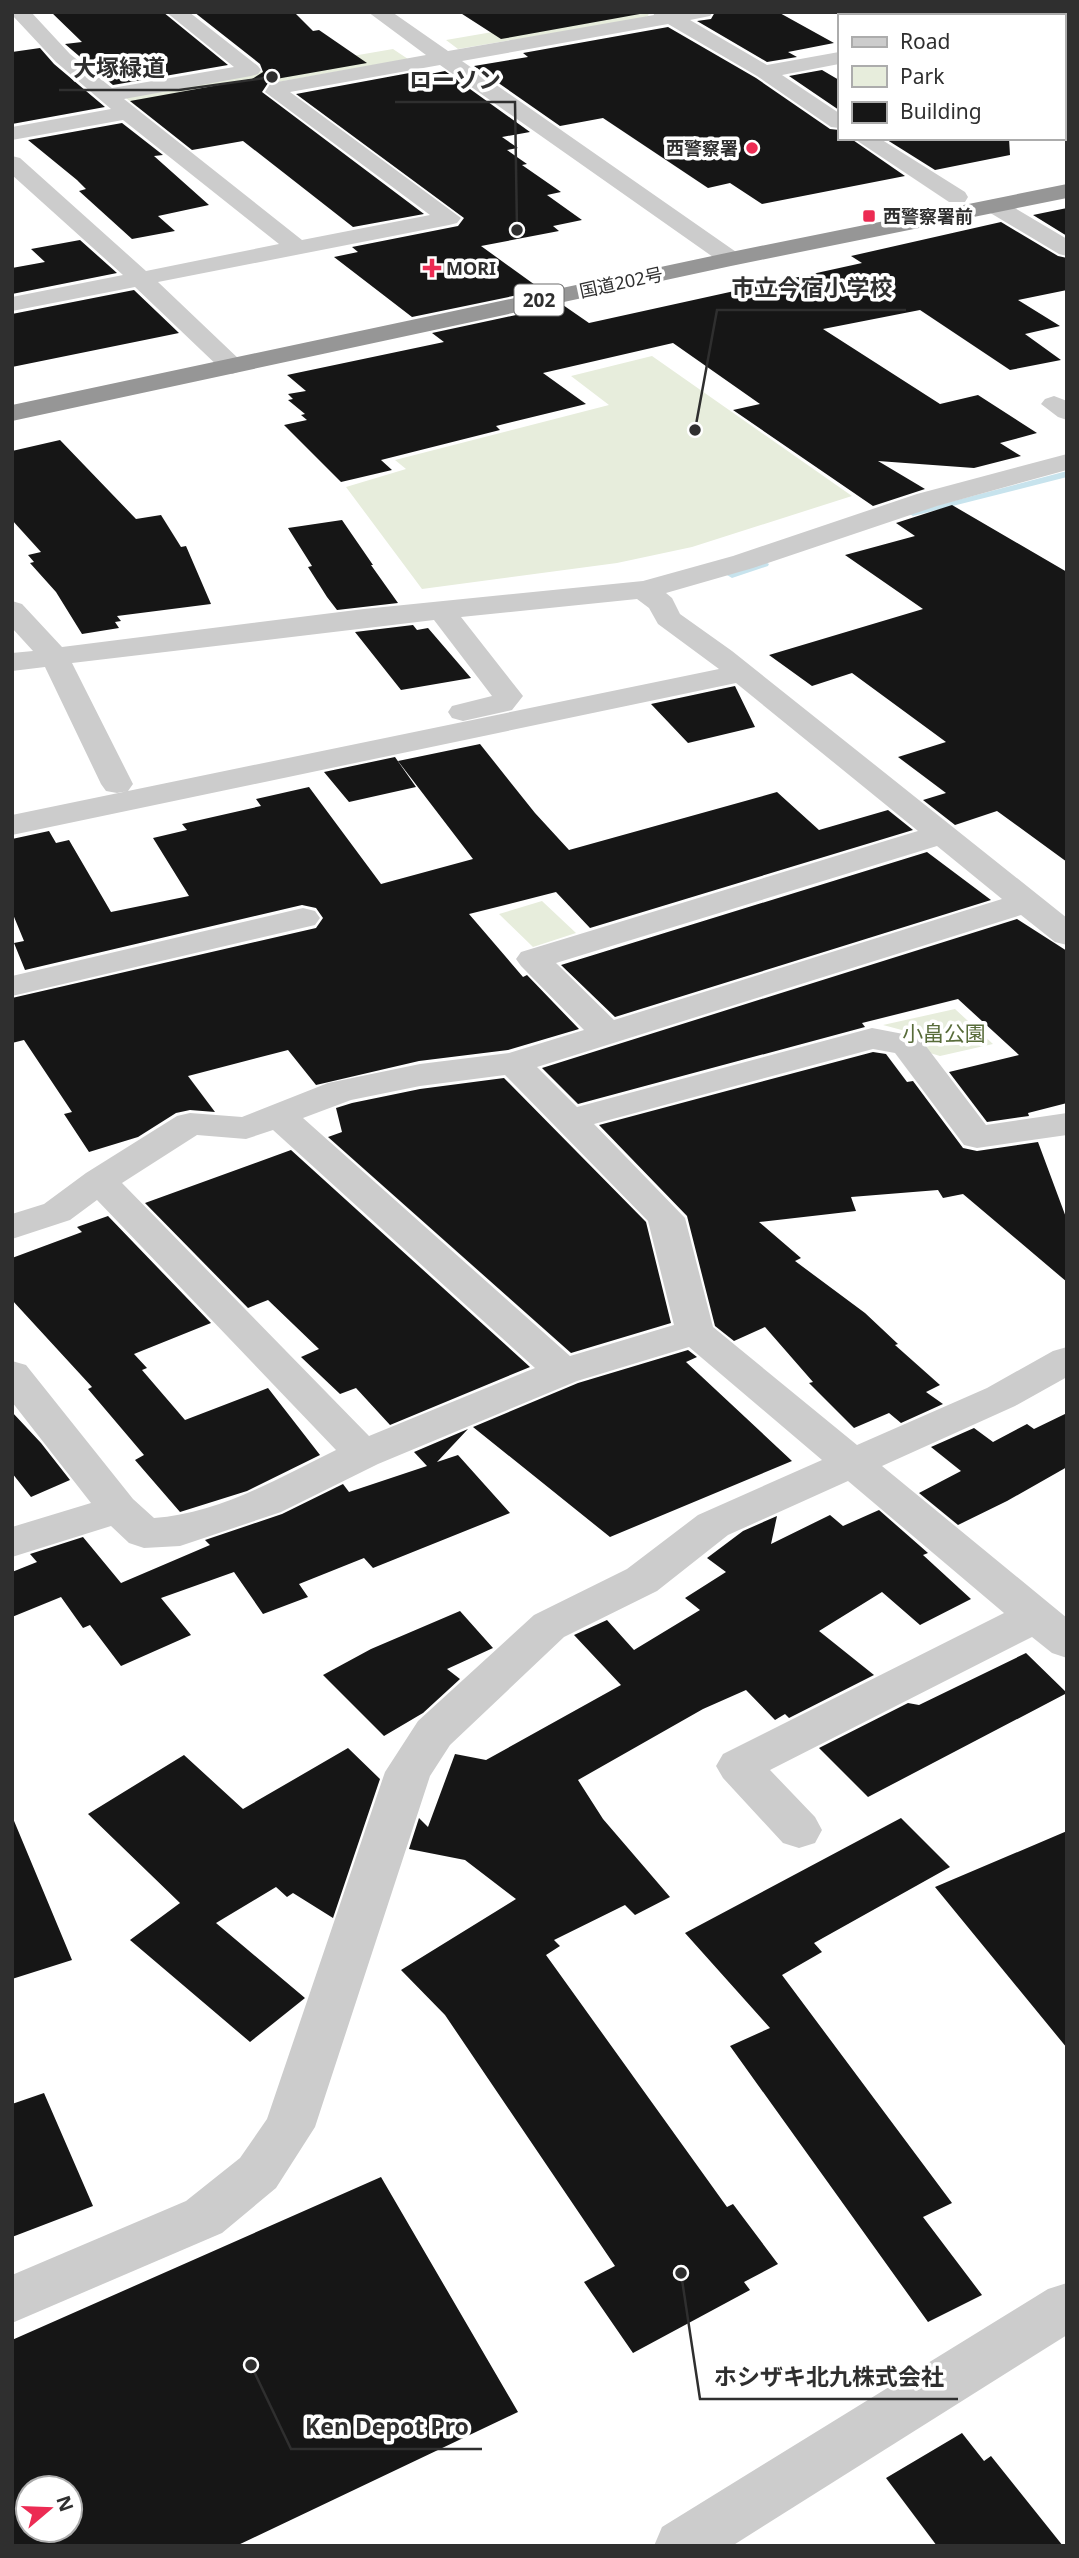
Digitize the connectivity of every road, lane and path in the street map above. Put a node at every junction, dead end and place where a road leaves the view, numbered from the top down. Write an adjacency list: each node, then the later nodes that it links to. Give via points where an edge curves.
1 (20, 12): 9 (street, via 63,58)
2 (176, 12): 9 (street, via 251,70)
3 (378, 12): 7 (street)
4 (703, 12): 5 (street)
5 (666, 15): 7 (street); 8 (street)
6 (838, 58): 8 (street)
7 (443, 59): 20 (street, via 277,88 276,92 449,218); 22 (street)
8 (764, 72): 11 (street)
9 (108, 95): 10 (street)
10 (127, 113): 12 (street); 20 (street)
11 (838, 121)
12 (12, 134)
13 (867, 140): 17 (street)
14 (12, 163): 23 (street)
15 (1067, 185): 19 (street)
16 (1067, 191): 19 (highway, 国道202号 / 202)
17 (957, 197)
18 (1067, 198): 19 (street)
19 (998, 205): 21 (street); 22 (highway, 国道202号 / 202)
20 (297, 247): 23 (street)
21 (1067, 249)
22 (731, 258): 25 (highway, 国道202号 / 202)
23 (140, 278): 24 (street); 25 (street)
24 (12, 304)
25 (232, 366): 26 (highway, 国道202号 / 202)
26 (12, 414)
27 (1067, 462): 28 (street, via 907,506 783,550)
28 (643, 590): 30 (street); 33 (street, via 662,604 668,618)
29 (12, 610): 31 (street)
30 (441, 610): 31 (street); 34 (street, via 508,696 501,704)
31 (54, 656): 32 (street); 34 (street)
32 (12, 662)
33 (742, 673): 36 (street); 37 (street)
34 (117, 784): 35 (street)
35 (12, 805)
36 (12, 825)
37 (942, 834): 38 (street); 42 (street, via 533,958)
38 (1027, 902): 40 (street); 42 (street)
39 (303, 918): 41 (street)
40 (1067, 935)
41 (12, 986)
42 (606, 1032): 43 (street)
43 (513, 1063): 44 (street, via 341,1091); 45 (street)
44 (278, 1115): 47 (street, via 246,1128 190,1124); 51 (street)
45 (569, 1120): 46 (street, via 872,1038 907,1044 977,1137); 49 (street, via 666,1218)
46 (1067, 1124)
47 (99, 1181): 48 (street, via 57,1212); 53 (street)
48 (12, 1227)
49 (695, 1332): 51 (street); 54 (street)
50 (1067, 1360): 54 (street, via 1002,1397)
51 (563, 1372): 53 (street)
52 (12, 1374): 55 (street)
53 (363, 1454): 55 (street, via 266,1502 180,1531 144,1533)
54 (854, 1465): 57 (street); 59 (street, via 713,1525 642,1580 549,1626 434,1733 408,1772 290,2127 258,2173 204,2217)
55 (118, 1509): 56 (street)
56 (12, 1542)
57 (1051, 1629): 58 (street, via 739,1766)
58 (799, 1830)
59 (12, 2300)
60 (1067, 2306): 61 (street)
61 (682, 2546)

